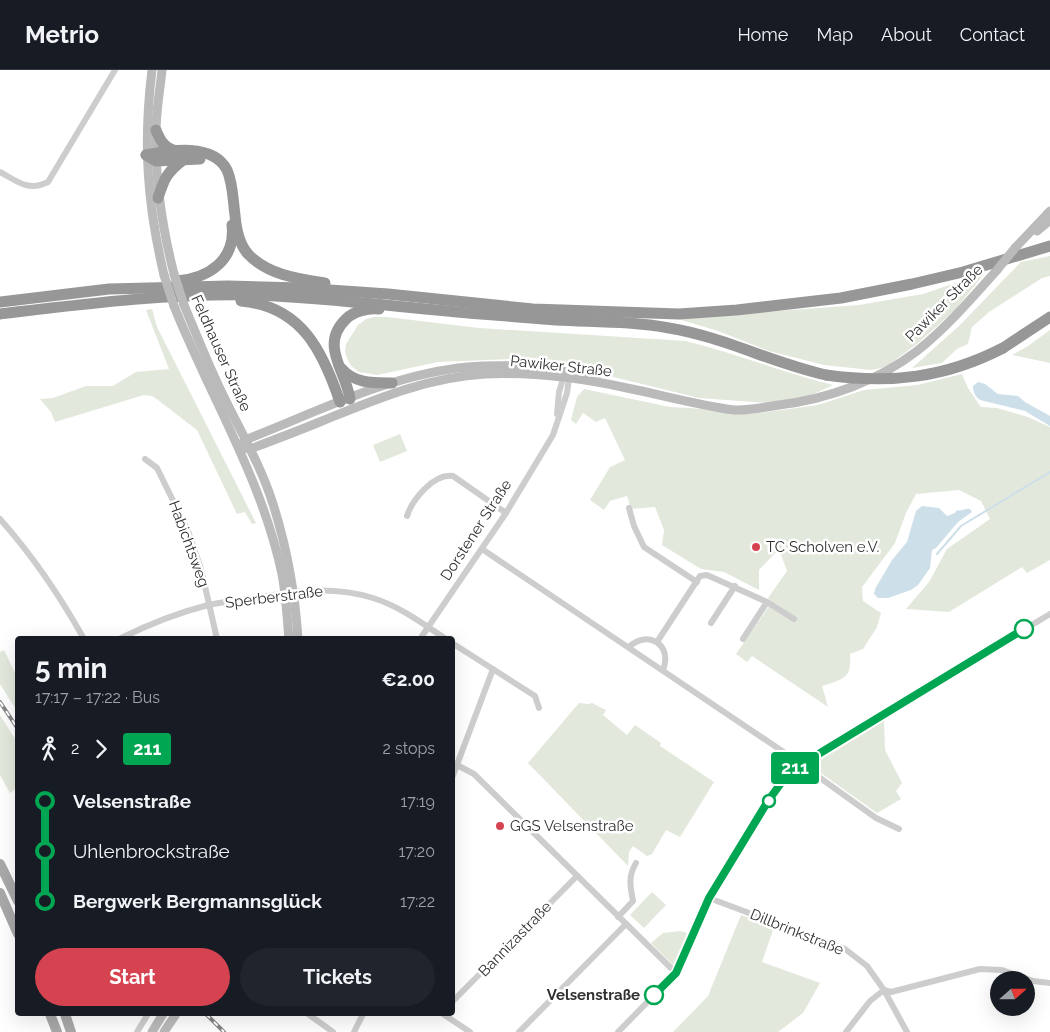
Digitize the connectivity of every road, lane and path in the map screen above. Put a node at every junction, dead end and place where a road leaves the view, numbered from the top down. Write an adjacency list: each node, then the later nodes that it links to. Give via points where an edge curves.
1 (115, 70): 7 (street, via 48,182 32,187)
2 (152, 70): 6 (main road, Feldhauser Straße, via 149,95)
3 (162, 70): 4 (main road, Feldhauser Straße)
4 (156, 130): 5 (highway, via 161,142); 6 (main road, Feldhauser Straße)
5 (180, 156): 6 (highway); 8 (highway, via 165,177); 13 (highway, via 207,159 216,164 224,175 233,231 228,252 216,268 198,277); 14 (highway, via 199,151 210,154 226,169 240,240 260,264 304,280 381,290)
6 (153, 157): 8 (main road, Feldhauser Straße); 24 (main road, Feldhauser Straße, bridge, via 152,217 164,275 191,348)
7 (0, 172)
8 (158, 198): 15 (main road, Feldhauser Straße, bridge, via 174,274)
9 (1050, 211): 12 (main road, Pawiker Straße)
10 (1050, 220): 12 (main road, Pawiker Straße)
11 (1050, 246): 14 (highway, via 912,284 841,298 737,310 679,314 533,309)
12 (1016, 248): 21 (main road, Pawiker Straße, bridge, via 957,314 917,350 886,372 817,399 736,410)
13 (109, 289): 14 (highway, via 228,286); 16 (highway)
14 (388, 294)
15 (187, 300): 17 (highway, via 254,295); 18 (highway, via 67,306); 23 (highway, via 253,302 295,322 317,349); 24 (main road, Feldhauser Straße)
16 (0, 302)
17 (435, 310): 19 (highway, bridge, via 669,328 714,338 797,369 826,375 891,380 968,364 1002,348); 20 (highway, via 416,313 374,309 348,317 335,336)
18 (0, 314)
19 (1050, 317)
20 (338, 365): 22 (highway, via 358,381); 23 (highway, via 348,388)
21 (566, 376): 22 (main road, Pawiker Straße, via 522,366 467,367); 23 (main road, Pawiker Straße, via 482,374 438,380); 28 (street, Dorstener Straße, via 553,435)
22 (392, 383): 23 (main road, Pawiker Straße)
23 (346, 404): 24 (main road, Pawiker Straße); 25 (main road, Pawiker Straße)
24 (242, 443): 25 (main road); 35 (main road, Feldhauser Straße, via 268,521)
25 (250, 449): 34 (main road, via 272,503)
26 (145, 459): 37 (street, Habichtsweg, via 158,468 184,522)
27 (628, 508): 32 (street, via 644,547)
28 (506, 513): 29 (street, via 447,475 438,478 411,505); 31 (street, Dorstener Straße)
29 (407, 516)
30 (0, 519): 42 (street, via 43,573)
31 (482, 549): 41 (street, Dorstener Straße); 52 (street)
32 (696, 582): 33 (street, via 700,576 707,575); 50 (street)
33 (735, 586): 36 (street); 40 (street)
34 (294, 591): 35 (street, Sperberstraße); 41 (street, Sperberstraße, via 334,590 361,595 398,608); 46 (main road)
35 (284, 592): 37 (street, Sperberstraße); 45 (main road, Feldhauser Straße)
36 (767, 602): 39 (street); 49 (street)
37 (210, 604): 43 (street, Sperberstraße); 44 (street, Habichtsweg)
38 (1050, 614): 56 (street)
39 (794, 619)
40 (711, 623)
41 (428, 627): 47 (street, Dorstener Straße); 48 (street, Sperberstraße)
42 (82, 636)
43 (126, 636)
44 (216, 636)
45 (289, 636)
46 (298, 636)
47 (422, 636)
48 (442, 636)
49 (743, 638)
50 (657, 642): 52 (street, via 642,639); 54 (street, via 665,652)
51 (455, 645): 53 (street)
52 (629, 647): 54 (street)
53 (493, 669): 55 (street, via 536,696); 57 (street)
54 (663, 670): 56 (street)
55 (539, 708)
56 (800, 764): 59 (street, via 876,818); 66 (street, via 786,776)
57 (457, 765): 58 (street); 62 (street, via 474,774)
58 (455, 770)
59 (899, 829)
60 (636, 863): 67 (street, via 630,881 633,901)
61 (0, 864): 63 (main road)
62 (576, 876): 67 (street); 73 (street, Bannizastraße)
63 (4, 881): 65 (main road)
64 (0, 893): 69 (main road)
65 (15, 897)
66 (709, 898): 70 (street); 72 (street, Dillbrinkstraße, via 845,949 867,966)
67 (618, 916): 68 (street)
68 (626, 924): 70 (street); 90 (street)
69 (15, 927)
70 (676, 973): 91 (street)
71 (1050, 983): 72 (street, via 1033,981 1002,970 980,969 891,992)
72 (884, 990): 92 (street, via 870,1001); 93 (street, Dillbrinkstraße)
73 (455, 999)
74 (51, 1016): 83 (main road)
75 (65, 1016): 84 (main road)
76 (147, 1016): 85 (street)
77 (162, 1016): 86 (main road)
78 (175, 1016): 87 (main road)
79 (311, 1016): 88 (street)
80 (362, 1016): 82 (street)
81 (446, 1016): 89 (street)
82 (357, 1030)
83 (57, 1032)
84 (71, 1032)
85 (137, 1032)
86 (152, 1032)
87 (164, 1032)
88 (333, 1032)
89 (470, 1032)
90 (520, 1032)
91 (618, 1032)
92 (846, 1032)
93 (907, 1032)

